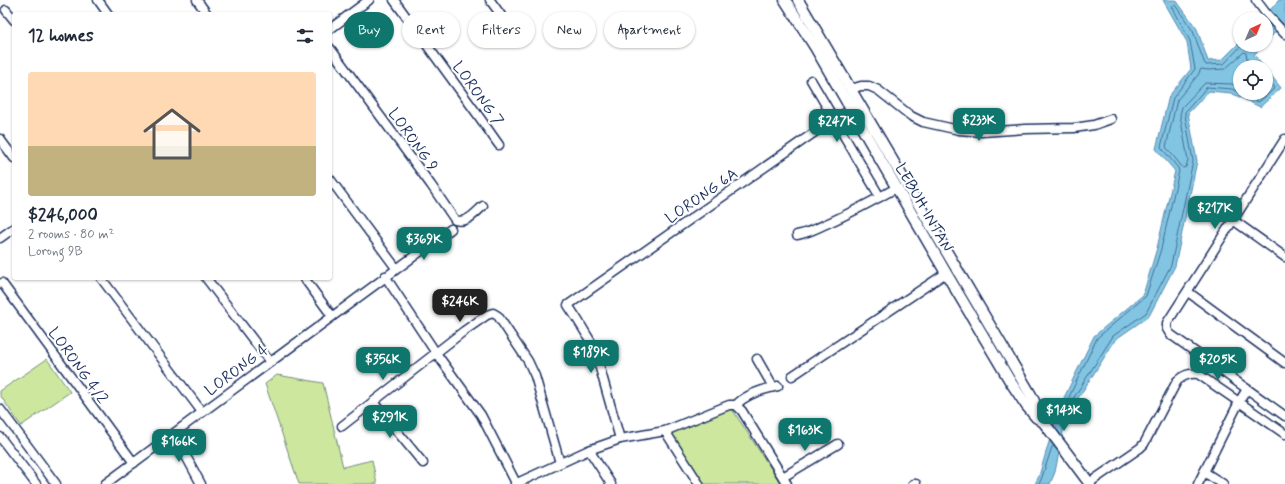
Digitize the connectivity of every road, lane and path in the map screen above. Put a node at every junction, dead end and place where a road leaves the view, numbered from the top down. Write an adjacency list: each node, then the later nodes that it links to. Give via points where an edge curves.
1 (98, 0): 10 (street)
2 (197, 0): 11 (street)
3 (369, 0): 14 (street)
4 (394, 0): 24 (street, LORONG 7)
5 (490, 0): 12 (street)
6 (785, 0): 19 (main road, LEBUH INTAN)
7 (798, 0): 18 (main road, LEBUH INTAN)
8 (1256, 0): 15 (street)
9 (6, 10): 13 (street)
10 (107, 12)
11 (206, 12)
12 (499, 12)
13 (12, 18)
14 (332, 28)
15 (1283, 32)
16 (332, 51): 30 (street, LORONG 9, via 455,220 461,222 469,219)
17 (811, 80): 20 (street)
18 (851, 89): 21 (street, via 869,86 923,122 959,130 982,132 1074,128); 59 (main road, LEBUH INTAN, via 1031,395)
19 (851, 110): 20 (street, LORONG 6A); 28 (main road, LEBUH INTAN)
20 (834, 119): 29 (street); 64 (street, LORONG 6A, via 568,305 594,347)
21 (1111, 119)
22 (0, 139): 26 (street)
23 (1285, 139): 25 (street)
24 (499, 145)
25 (1282, 151): 31 (street)
26 (12, 155)
27 (332, 182): 37 (street)
28 (896, 188): 29 (street); 38 (main road, LEBUH INTAN)
29 (880, 197): 34 (street, via 846,216)
30 (483, 206)
31 (1234, 220): 36 (street); 44 (street)
32 (12, 229): 35 (street)
33 (451, 229): 37 (street, LORONG 4)
34 (797, 235)
35 (0, 238)
36 (1285, 257)
37 (396, 268): 39 (street, LORONG 4)
38 (946, 273): 50 (street); 59 (main road, LEBUH INTAN, via 1026,405)
39 (385, 276): 45 (street, LORONG 4); 46 (street)
40 (103, 280): 56 (street)
41 (208, 280): 48 (street)
42 (305, 280): 45 (street)
43 (2, 283): 67 (street, LORONG 4/2)
44 (1188, 292): 49 (street); 51 (street, via 1167,323 1170,334)
45 (332, 316): 48 (street, LORONG 4)
46 (436, 353): 52 (street); 68 (street, via 488,315 493,313 498,316 535,376); 76 (street, via 481,415)
47 (758, 359): 54 (street, via 776,386 752,394)
48 (270, 362): 56 (street, LORONG 4)
49 (1285, 363)
50 (792, 376)
51 (1247, 389): 53 (street); 57 (street)
52 (373, 402): 58 (street); 69 (street)
53 (1239, 402): 62 (street); 70 (street); 80 (street, via 1198,374 1183,376 1177,381 1144,444)
54 (736, 405): 60 (street, via 729,405); 71 (street)
55 (0, 409): 73 (street)
56 (202, 412): 61 (street, LORONG 4)
57 (1285, 416)
58 (342, 426)
59 (1047, 427): 80 (main road, LEBUH INTAN)
60 (665, 431): 64 (street); 78 (street)
61 (174, 434): 67 (street, LORONG 4); 75 (street)
62 (1285, 434)
63 (0, 437): 72 (street)
64 (620, 439): 66 (street)
65 (838, 444): 71 (street)
66 (589, 450): 68 (street); 77 (street)
67 (134, 463): 74 (street, LORONG 4)
68 (560, 463): 76 (street)
69 (423, 464)
70 (1204, 472): 81 (street); 82 (street)
71 (783, 477): 79 (street)
72 (36, 484)
73 (56, 484)
74 (105, 484)
75 (201, 484)
76 (516, 484)
77 (611, 484)
78 (699, 484)
79 (787, 484)
80 (1090, 484)
81 (1198, 484)
82 (1223, 484)

